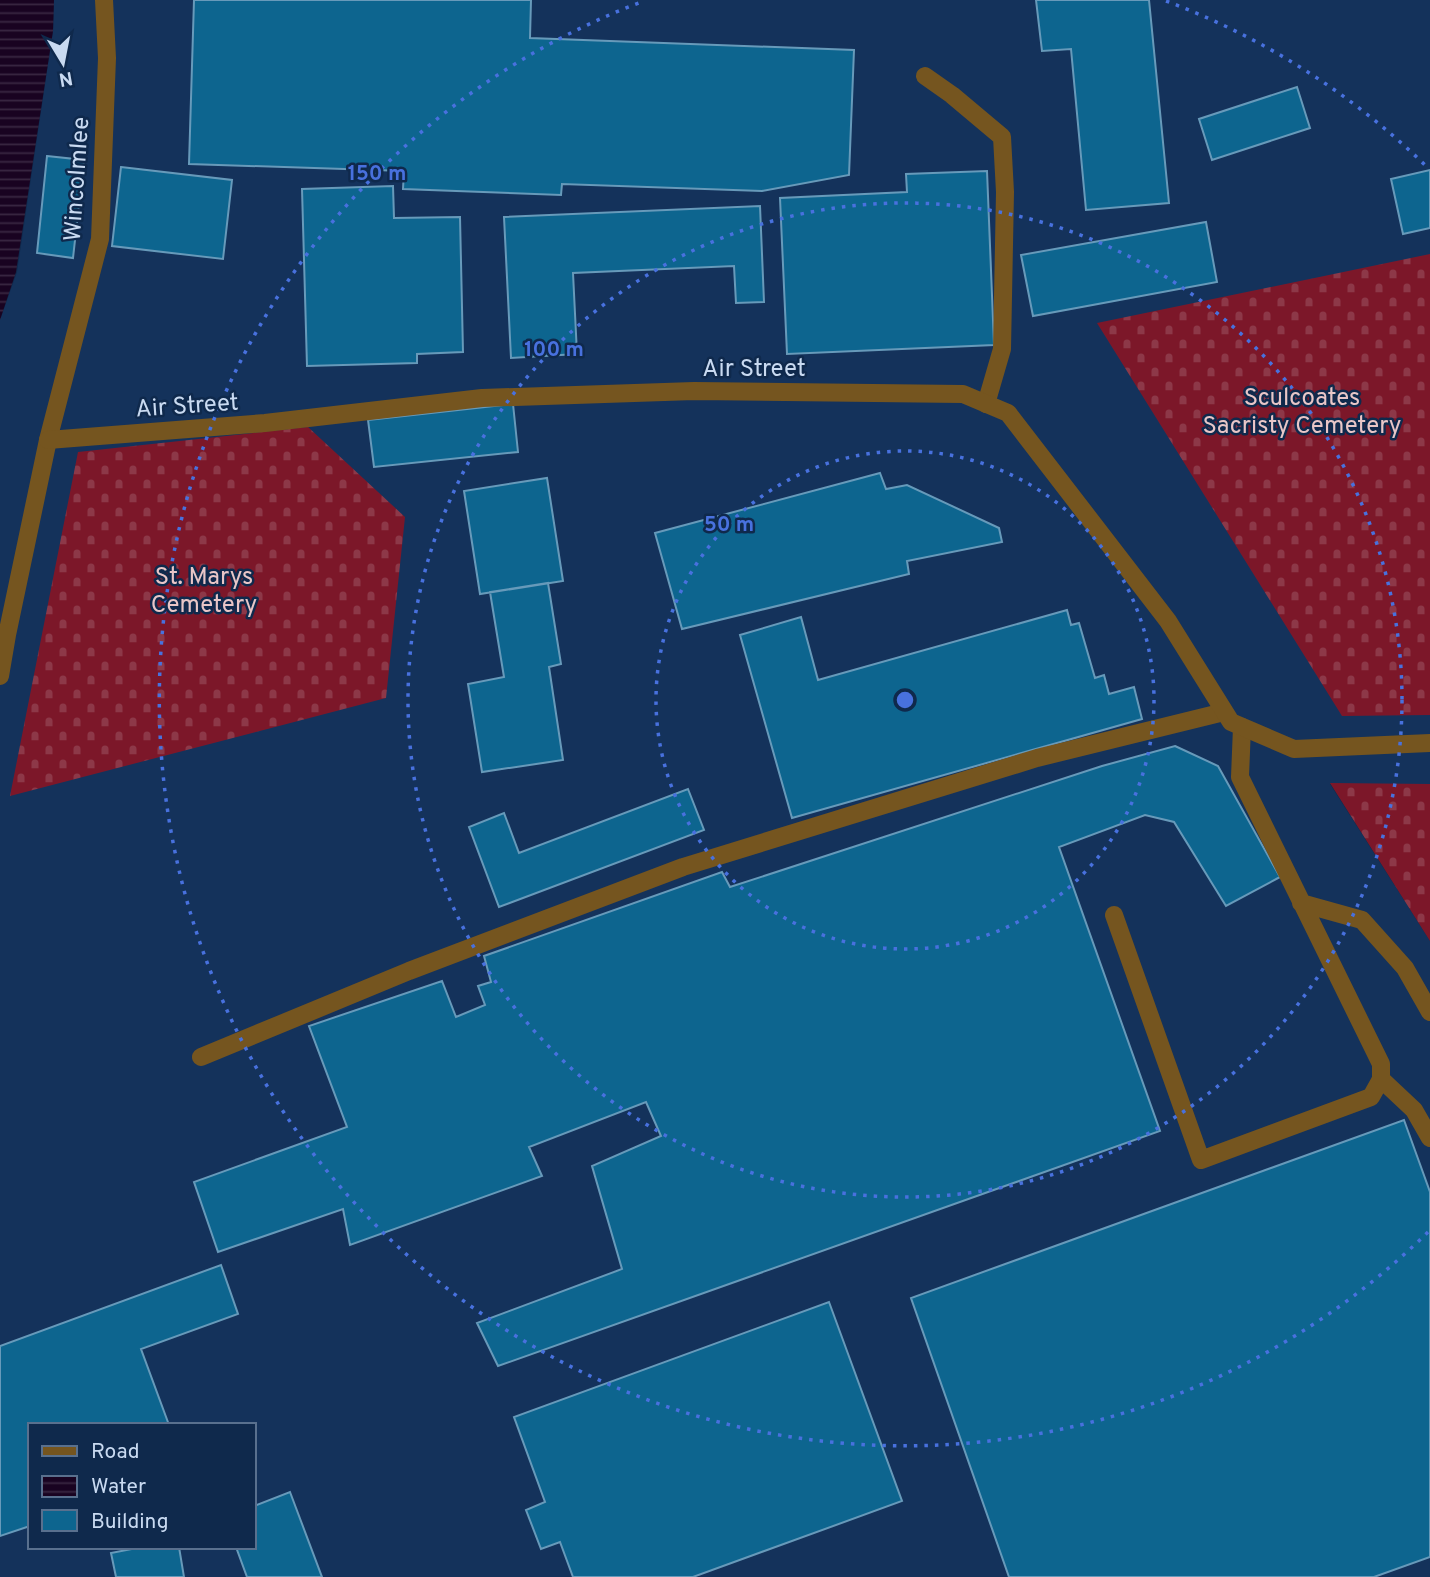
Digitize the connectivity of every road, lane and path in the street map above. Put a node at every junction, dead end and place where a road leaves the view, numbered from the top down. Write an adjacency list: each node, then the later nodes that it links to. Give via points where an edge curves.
1 (104, 0): 4 (street, Wincolmlee, via 107,58 100,239)
2 (925, 76): 3 (street, via 1002,137 1002,349)
3 (986, 404): 4 (street, Air Street, via 963,394 694,391 482,398 265,423); 6 (street, Air Street, via 1008,413 1168,621)
4 (48, 440): 5 (street, Wincolmlee)
5 (0, 676)
6 (1224, 712): 7 (street, Air Street); 12 (street, via 1037,758 682,867)
7 (1242, 727): 8 (street, Air Street, via 1294,749); 9 (street, via 1240,777)
8 (1430, 744)
9 (1301, 902): 11 (street, via 1362,920 1405,968); 13 (street, via 1381,1064)
10 (1114, 915): 13 (street, via 1201,1160 1371,1097)
11 (1430, 1012)
12 (201, 1057)
13 (1381, 1079): 14 (street, via 1414,1110)
14 (1430, 1138)

